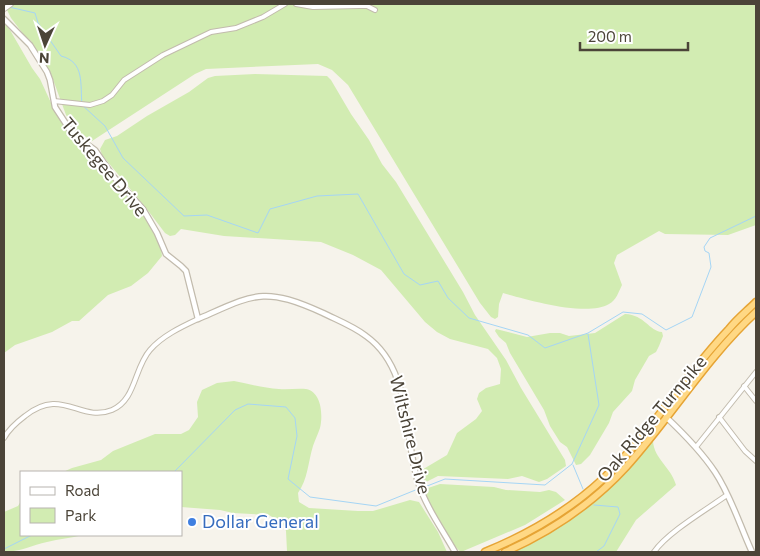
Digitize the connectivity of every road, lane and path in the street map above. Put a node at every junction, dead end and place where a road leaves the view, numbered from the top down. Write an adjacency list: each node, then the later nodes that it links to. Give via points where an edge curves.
1 (285, 4): 5 (street, via 263,17 236,28 211,32 170,51 124,80 107,99 90,105)
2 (296, 4): 3 (street, via 360,6)
3 (375, 10)
4 (4, 19): 5 (street, Tuskegee Drive, via 30,45 47,72)
5 (54, 102): 8 (street, Tuskegee Drive, via 70,130 95,150 143,209 166,254 186,272)
6 (756, 302): 12 (highway, Oak Ridge Turnpike, via 727,330)
7 (756, 312): 12 (highway, Oak Ridge Turnpike)
8 (198, 319): 14 (street, Wiltshire Drive, via 169,334 151,349 139,368 130,394 119,406 99,412 45,404 22,418); 20 (street, Wiltshire Drive, via 246,298 277,296 306,305 366,335 383,352 396,374 419,484)
9 (756, 372): 10 (street)
10 (744, 386): 11 (street); 13 (street)
11 (756, 401)
12 (664, 415): 15 (street); 18 (highway, Oak Ridge Turnpike, via 605,477 575,503); 19 (highway, Oak Ridge Turnpike, via 634,457 597,495)
13 (719, 417): 15 (street); 16 (street)
14 (4, 438)
15 (696, 447): 17 (street, via 716,473)
16 (756, 461)
17 (727, 495): 23 (street, via 669,536); 24 (street)
18 (529, 532): 19 (highway); 21 (highway, Oak Ridge Turnpike)
19 (533, 539): 22 (highway, Oak Ridge Turnpike)
20 (455, 552)
21 (485, 552)
22 (505, 552)
23 (654, 552)
24 (754, 552)

